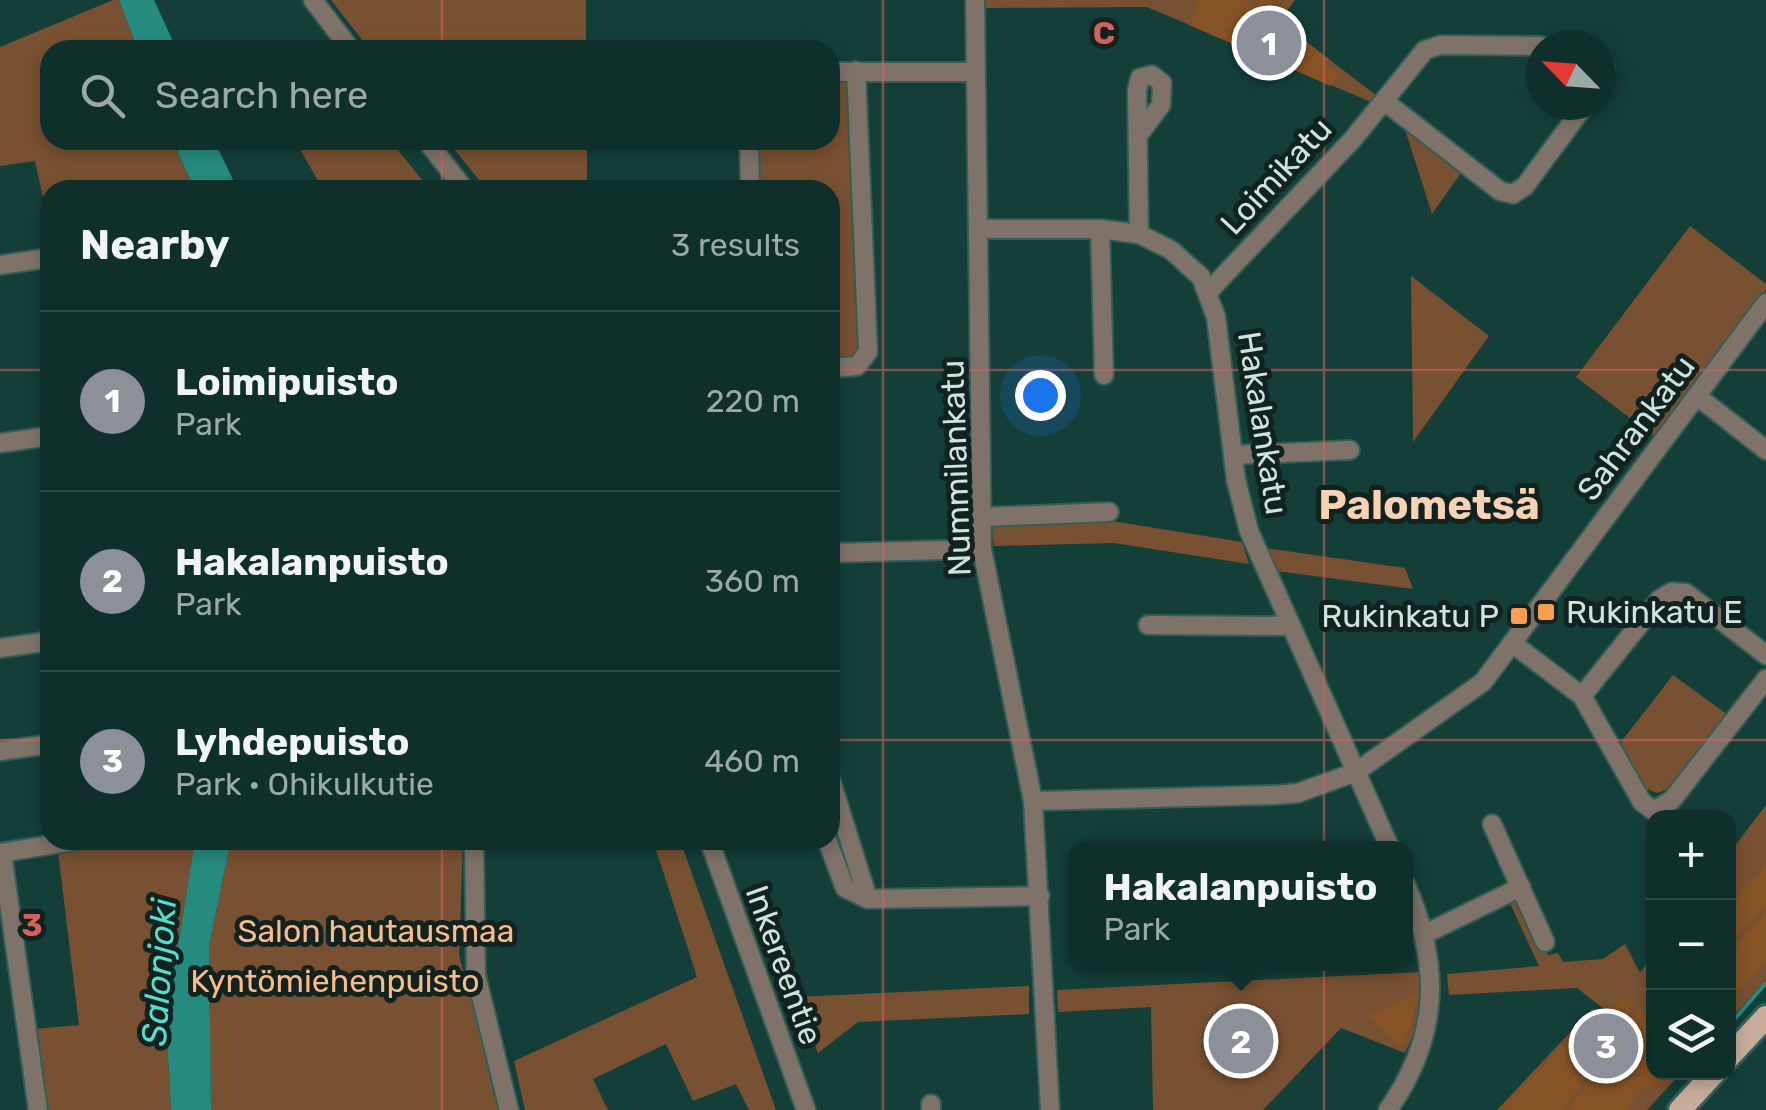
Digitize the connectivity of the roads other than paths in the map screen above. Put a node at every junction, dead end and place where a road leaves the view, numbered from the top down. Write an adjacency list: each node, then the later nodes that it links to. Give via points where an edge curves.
1 (313, 0): 3 (street)
2 (975, 0): 7 (street, Nummilankatu)
3 (343, 40)
4 (1526, 46): 8 (street, Loimikatu, via 1433,46)
5 (856, 71): 6 (street); 7 (street); 22 (street, via 868,352 857,366)
6 (840, 72)
7 (975, 72): 15 (street, Nummilankatu)
8 (1384, 101): 9 (street, via 1500,191 1513,194); 20 (street, Loimikatu)
9 (1574, 120)
10 (1140, 134): 17 (street)
11 (434, 150): 13 (street)
12 (749, 150): 14 (street)
13 (457, 180)
14 (750, 180)
15 (980, 229): 16 (street); 31 (street, Nummilankatu)
16 (1100, 229): 17 (street); 23 (street)
17 (1139, 234): 20 (street, via 1182,258)
18 (40, 258): 19 (street)
19 (0, 265)
20 (1210, 290): 29 (street, Hakalankatu)
21 (1766, 303): 24 (street, Sahrankatu)
22 (840, 367)
23 (1104, 375)
24 (1696, 396): 28 (street); 37 (street, Sahrankatu)
25 (40, 437): 26 (street)
26 (0, 442)
27 (1350, 450): 29 (street)
28 (1766, 450)
29 (1233, 455): 35 (street, Hakalankatu, via 1248,531)
30 (1108, 512): 31 (street)
31 (983, 517): 32 (street, Nummilankatu)
32 (982, 549): 33 (street); 45 (street, Nummilankatu)
33 (840, 553)
34 (1148, 625): 35 (street)
35 (1289, 626): 44 (street, Hakalankatu)
36 (40, 642): 38 (street)
37 (1512, 644): 41 (street); 44 (street, Sahrankatu, via 1470,694)
38 (0, 648)
39 (1766, 655): 41 (street, via 1686,593 1672,592)
40 (1766, 679): 41 (street, via 1672,800 1654,811 1642,802)
41 (1582, 696)
42 (40, 745): 43 (street)
43 (0, 750)
44 (1356, 772): 45 (street, Sahrankatu, via 1298,793); 48 (street, Hakalankatu)
45 (1033, 801): 55 (street, Nummilankatu)
46 (840, 810): 56 (street)
47 (1492, 824): 54 (street)
48 (1387, 841)
49 (40, 847): 53 (street)
50 (474, 850): 64 (street, via 476,975)
51 (713, 850): 65 (street, Inkereentie)
52 (831, 850): 56 (street, via 845,888)
53 (1, 853): 63 (street)
54 (1521, 887): 58 (street); 59 (street)
55 (1040, 896): 56 (street); 66 (street, Nummilankatu)
56 (868, 898)
57 (1413, 901): 58 (street)
58 (1427, 932): 67 (street, via 1432,982 1425,1029)
59 (1546, 942)
60 (1766, 1017): 61 (main road)
61 (1736, 1049)
62 (1708, 1080): 68 (main road)
63 (38, 1110)
64 (509, 1110)
65 (806, 1110)
66 (1050, 1110)
67 (1388, 1110)
68 (1680, 1110)

